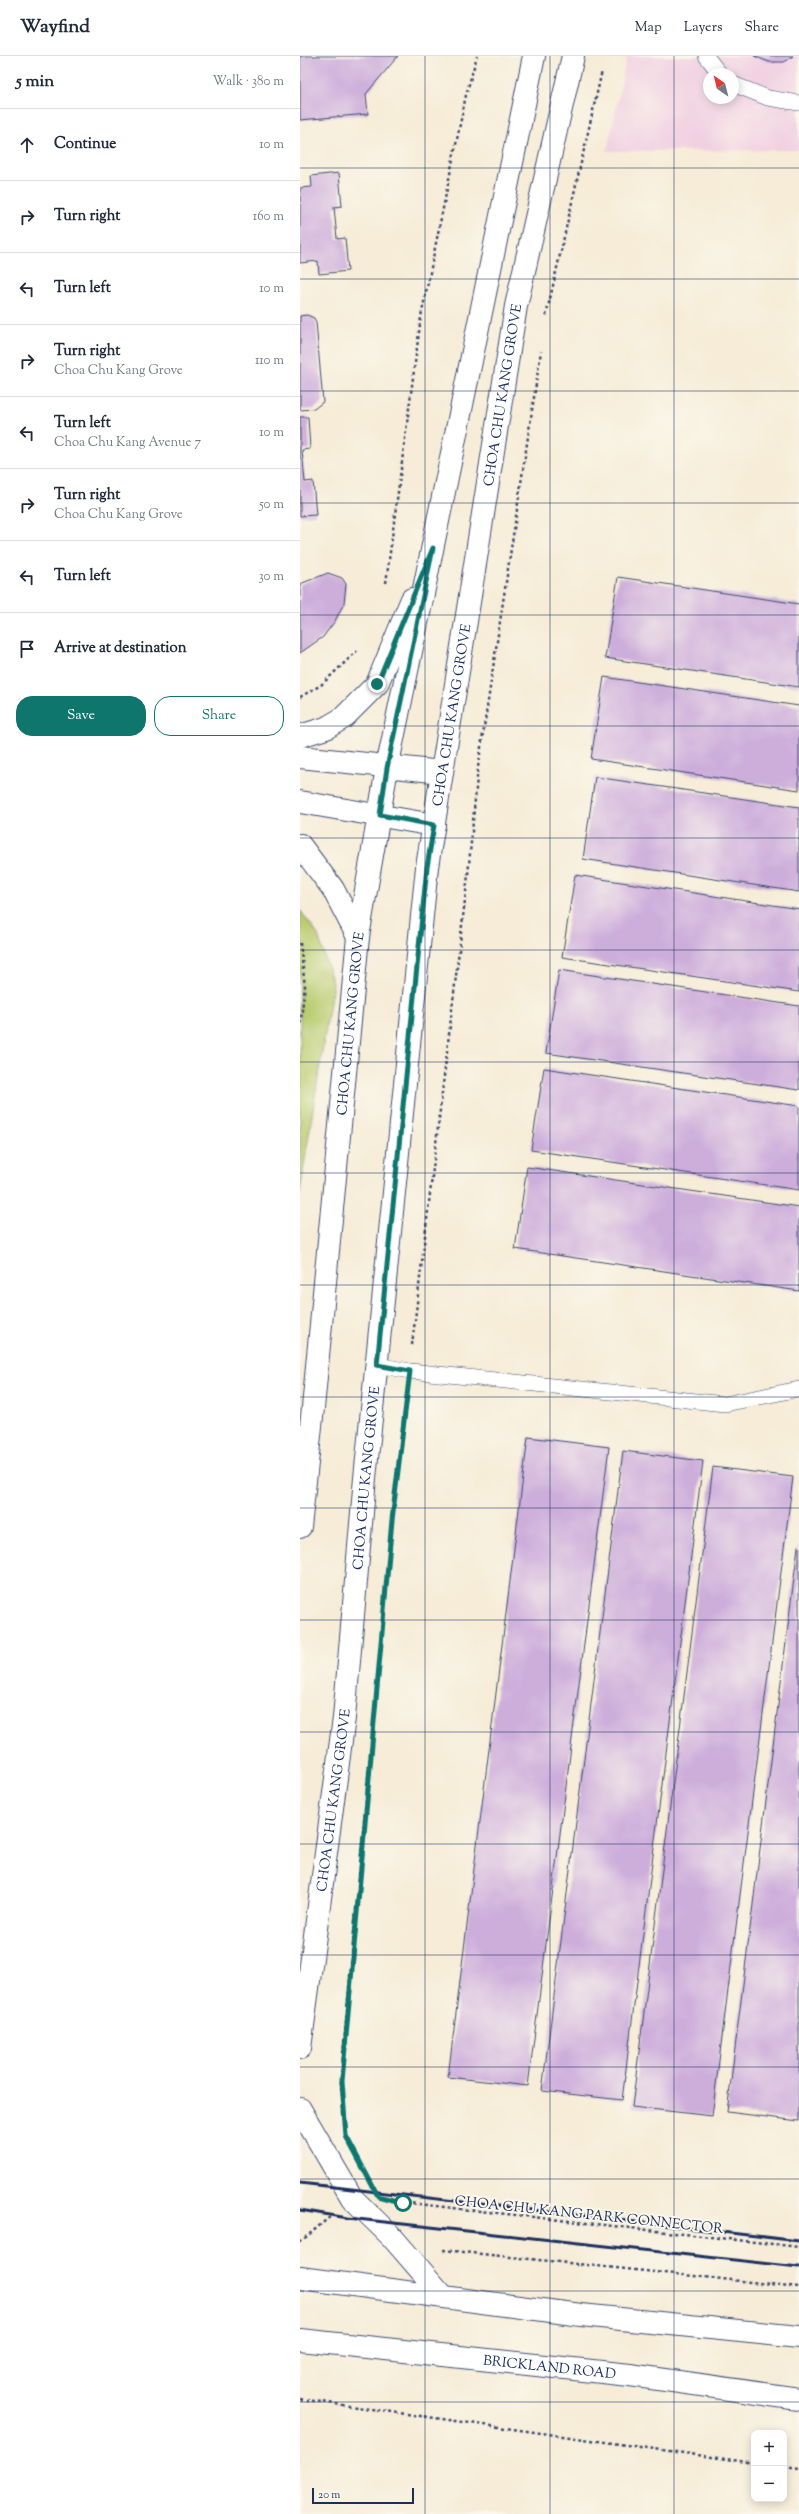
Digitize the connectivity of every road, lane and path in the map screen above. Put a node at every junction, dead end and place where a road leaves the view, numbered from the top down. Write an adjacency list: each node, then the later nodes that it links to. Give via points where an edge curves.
1 (477, 56): 12 (path, via 466,95 421,317)
2 (534, 56): 11 (street, CHOA CHU KANG GROVE)
3 (573, 56): 18 (street, CHOA CHU KANG GROVE, via 516,306)
4 (706, 56): 5 (lane)
5 (715, 68)
6 (602, 71): 9 (path)
7 (739, 86): 8 (lane, via 768,98)
8 (799, 103)
9 (545, 320)
10 (542, 343): 27 (path, via 478,767 468,875)
11 (433, 548): 15 (street, via 377,684 343,718 326,728); 17 (street, CHOA CHU KANG GROVE)
12 (386, 589)
13 (361, 645): 14 (path, via 352,658 321,685)
14 (300, 697)
15 (300, 736)
16 (300, 757): 17 (street)
17 (387, 768): 18 (street); 20 (street, CHOA CHU KANG GROVE)
18 (442, 772): 21 (street, CHOA CHU KANG GROVE)
19 (300, 802): 20 (street)
20 (380, 815): 21 (street); 23 (street, CHOA CHU KANG GROVE)
21 (434, 825): 26 (street, CHOA CHU KANG GROVE, via 427,867)
22 (300, 845): 23 (street, via 333,889)
23 (358, 937): 30 (street, CHOA CHU KANG GROVE)
24 (300, 943): 25 (path, via 304,986)
25 (300, 1026)
26 (377, 1365): 27 (lane); 32 (street, CHOA CHU KANG GROVE, via 344,1725)
27 (410, 1371): 28 (lane, via 725,1404); 29 (path)
28 (799, 1389)
29 (395, 1496)
30 (300, 1527)
31 (371, 1749): 34 (path, via 342,2081)
32 (300, 2048)
33 (300, 2109): 40 (street, via 352,2198 391,2236)
34 (345, 2128)
35 (397, 2201): 36 (path, CHOA CHU KANG PARK CONNECTOR)
36 (799, 2248)
37 (435, 2249): 39 (path)
38 (300, 2278): 40 (street)
39 (799, 2287)
40 (443, 2296): 41 (street, via 581,2315)
41 (799, 2337)
42 (300, 2340): 44 (street, BRICKLAND ROAD, via 630,2375)
43 (300, 2399): 45 (path)
44 (799, 2399)
45 (751, 2463)
46 (787, 2467): 47 (path)
47 (799, 2469)

